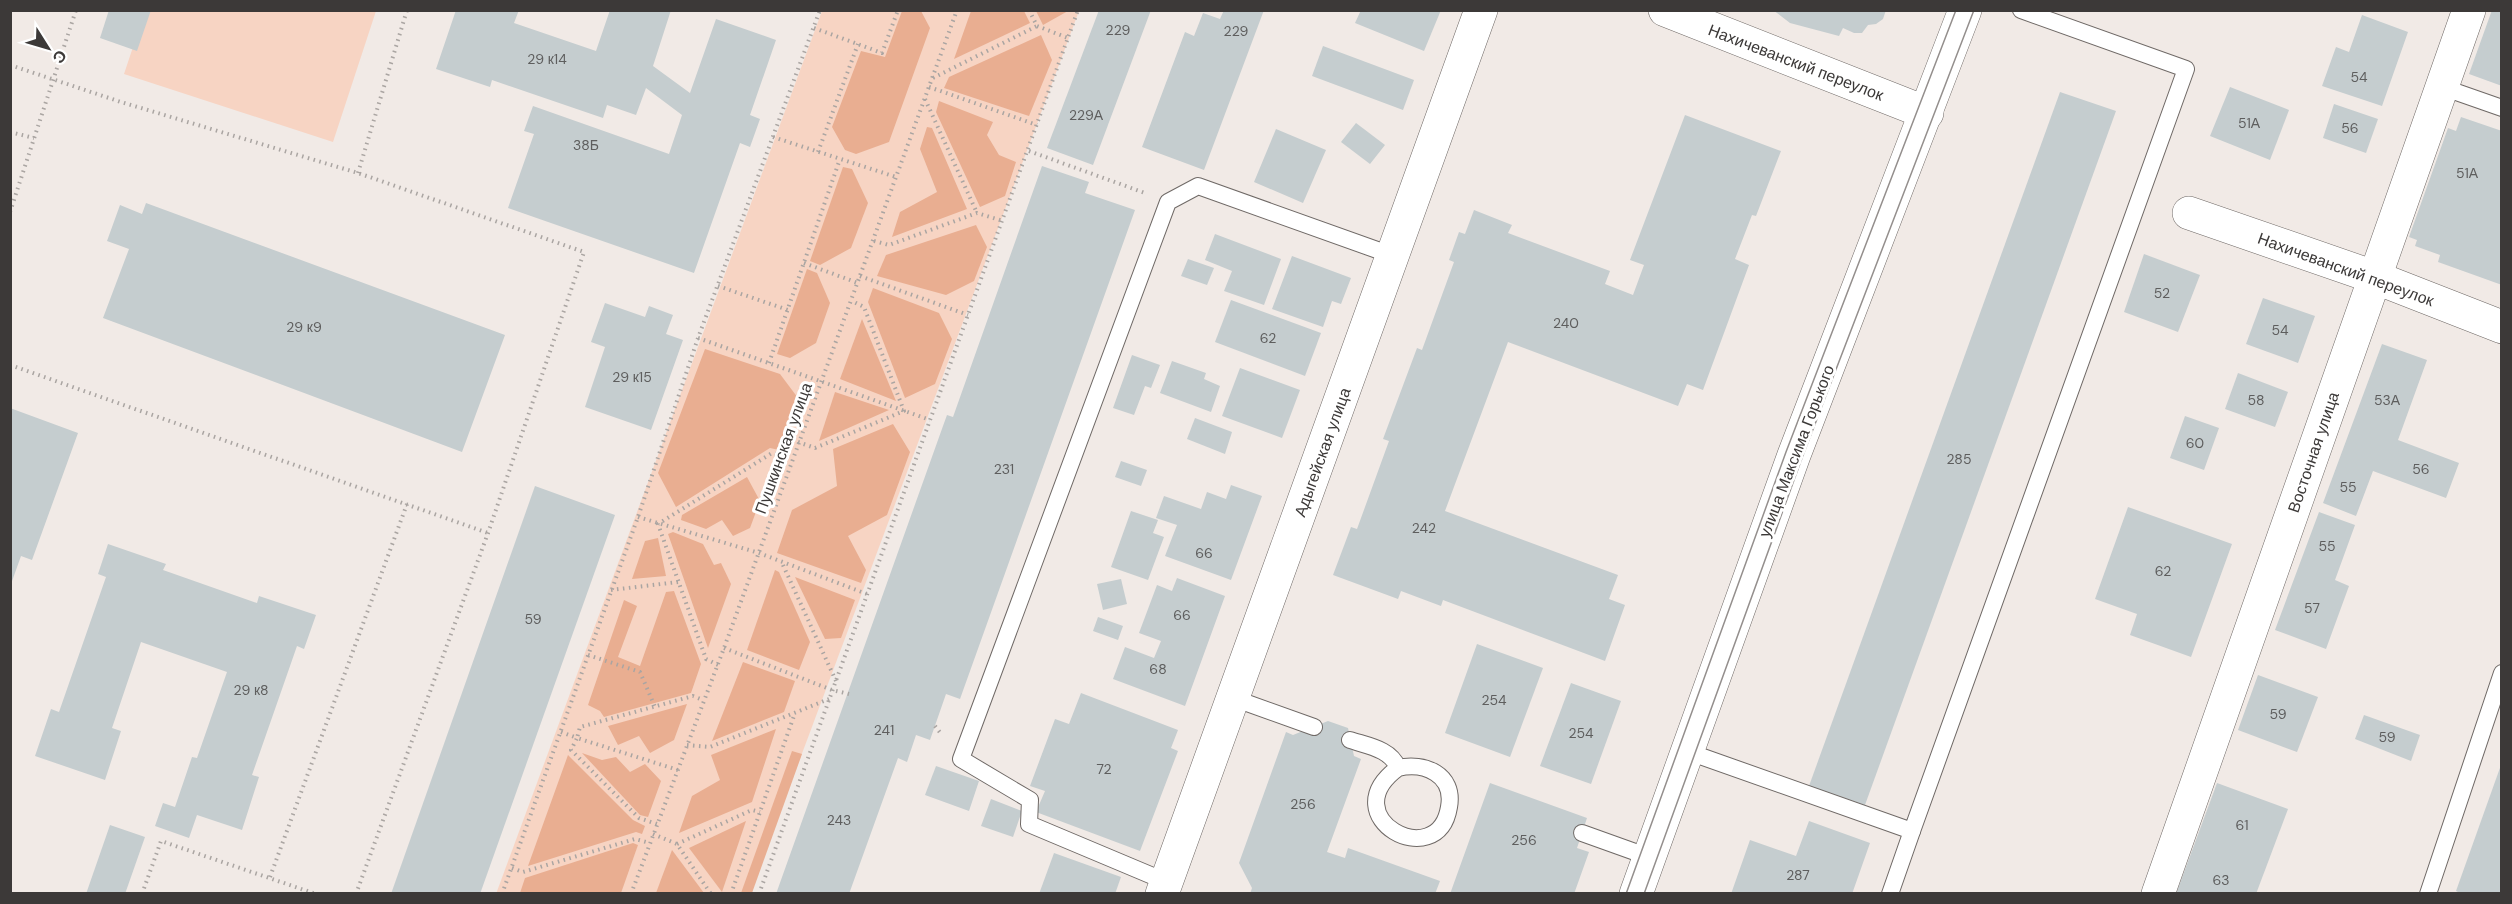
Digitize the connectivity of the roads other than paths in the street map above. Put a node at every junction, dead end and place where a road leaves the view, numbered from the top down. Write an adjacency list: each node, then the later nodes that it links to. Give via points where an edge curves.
1 (1481, 10): 10 (street, Адыгейская улица)
2 (1965, 10): 8 (street, улица Максима Горького)
3 (2021, 10): 19 (lane, via 2186,69)
4 (2469, 10): 6 (street, Восточная улица)
5 (1668, 11): 8 (street, Нахичеванский переулок)
6 (2442, 87): 7 (lane); 11 (street, Восточная улица)
7 (2502, 108)
8 (1927, 113): 17 (street, улица Максима Горького, via 1794,455)
9 (2189, 213): 11 (street, Нахичеванский переулок)
10 (1394, 256): 14 (street, Адыгейская улица); 22 (lane, via 1198,186 1168,202 961,759 1030,800 1029,824)
11 (2374, 278): 12 (street, Нахичеванский переулок); 25 (street, Восточная улица)
12 (2502, 327)
13 (2502, 673): 26 (lane)
14 (1233, 698): 15 (lane); 22 (street, Адыгейская улица)
15 (1314, 727)
16 (1350, 740): 18 (lane, via 1386,753)
17 (1686, 751): 19 (lane); 21 (street, улица Максима Горького)
18 (1398, 768): 18 (lane, via 1378,789 1376,804 1380,818 1401,837 1429,836 1448,814 1447,786 1426,767)
19 (1912, 831): 24 (lane)
20 (1582, 833): 21 (lane)
21 (1649, 857): 23 (street, улица Максима Горького)
22 (1164, 888)
23 (1636, 894)
24 (1890, 894)
25 (2158, 894)
26 (2428, 894)

